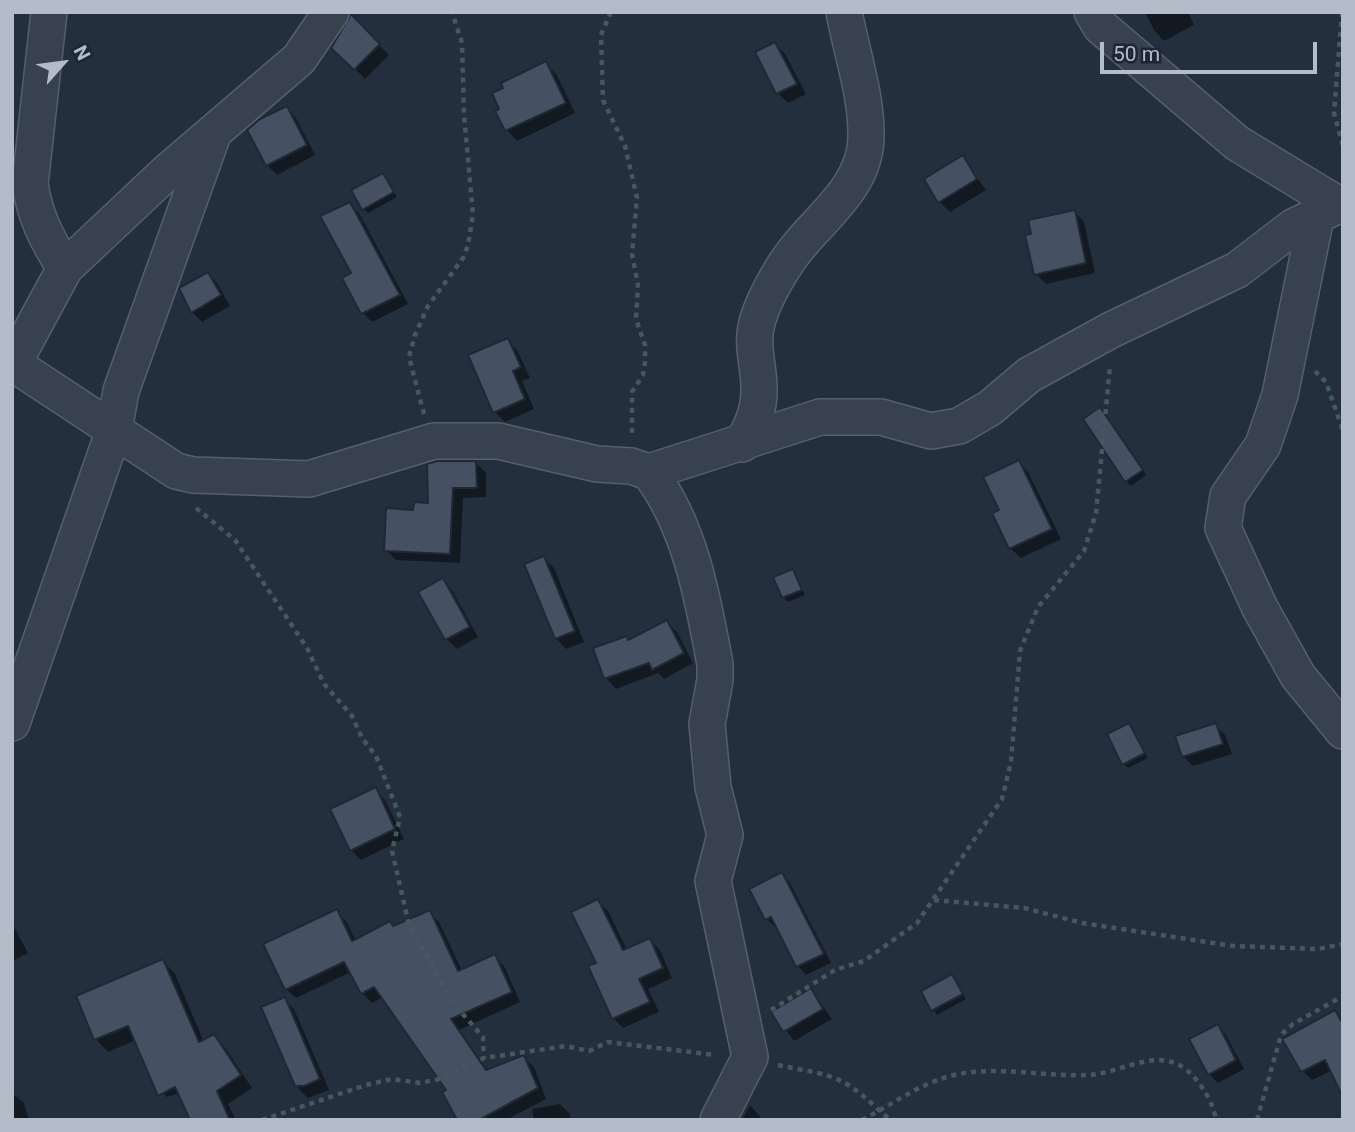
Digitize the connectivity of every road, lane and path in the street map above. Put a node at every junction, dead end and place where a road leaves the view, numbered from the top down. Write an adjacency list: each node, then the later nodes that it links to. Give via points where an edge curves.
1 (49, 12): 11 (street, via 30,184 45,238)
2 (331, 12): 8 (street, via 299,59)
3 (452, 12): 17 (path, via 462,43 473,215 463,258 428,306 409,357)
4 (611, 12): 19 (path, via 601,35 603,100 625,146 637,198 632,254 638,285 636,319 645,354 643,375 632,392 629,411)
5 (844, 12): 18 (street, via 865,108 866,142 857,175 828,217 802,242 758,319 753,344 758,406)
6 (1092, 12): 10 (street, via 1125,49 1237,142)
7 (1342, 12): 9 (path, via 1334,113)
8 (212, 136): 11 (street); 15 (street, via 121,391)
9 (1343, 146)
10 (1333, 208): 12 (street, via 1293,227 1237,270); 13 (street)
11 (65, 268): 14 (street)
12 (1111, 330): 18 (street, via 1030,375 990,408 946,430 931,431 881,416 820,416); 23 (path, via 1110,392 1092,526 1084,551 1038,607 1020,651 1011,762 1002,799)
13 (1291, 349): 16 (path, via 1326,382); 22 (street, via 1263,444 1228,496 1223,528 1298,676)
14 (13, 364): 15 (street)
15 (114, 430): 20 (street); 21 (street)
16 (1343, 431)
17 (434, 442): 19 (street, via 498,441); 20 (street, via 309,479 208,477)
18 (742, 444): 19 (street)
19 (640, 469): 26 (street, via 665,492 688,548 715,664 707,724 713,787 725,835 713,881)
20 (176, 471): 27 (path, via 191,503 235,540 295,628 324,684 352,716 376,756 400,817 392,851 410,925 452,1002 483,1037)
21 (12, 723)
22 (1343, 731)
23 (934, 900): 24 (path, via 1024,908 1082,923 1233,946 1318,949); 26 (path, via 917,923 864,961 835,970)
24 (1343, 944)
25 (1343, 996): 34 (path, via 1281,1035)
26 (747, 1041): 27 (path, via 608,1042 589,1051 566,1046); 28 (path, via 841,1080); 30 (street)
27 (484, 1058): 29 (path, via 439,1079 420,1083 391,1079)
28 (879, 1111): 31 (path); 32 (path); 33 (path, via 936,1080 960,1073 1088,1075 1151,1061 1173,1062 1190,1074 1204,1090)
29 (262, 1120)
30 (718, 1120)
31 (863, 1120)
32 (891, 1120)
33 (1216, 1120)
34 (1257, 1120)

